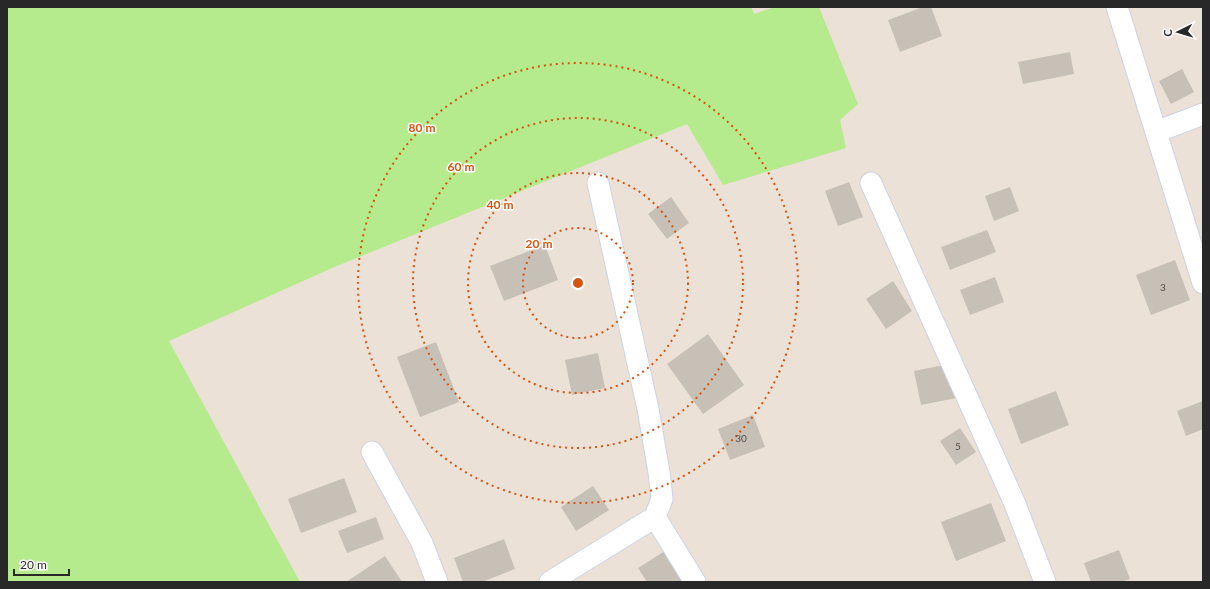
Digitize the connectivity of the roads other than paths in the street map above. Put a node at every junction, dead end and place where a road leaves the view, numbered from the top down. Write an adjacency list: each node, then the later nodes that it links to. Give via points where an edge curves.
1 (1117, 7): 3 (street)
2 (1203, 114): 3 (street)
3 (1156, 132): 6 (street)
4 (598, 183): 8 (street, via 658,465 662,499)
5 (871, 183): 12 (street, via 1015,504)
6 (1203, 283)
7 (372, 452): 9 (street, via 422,543)
8 (655, 517): 10 (street); 11 (street)
9 (437, 582)
10 (550, 582)
11 (695, 582)
12 (1045, 582)

